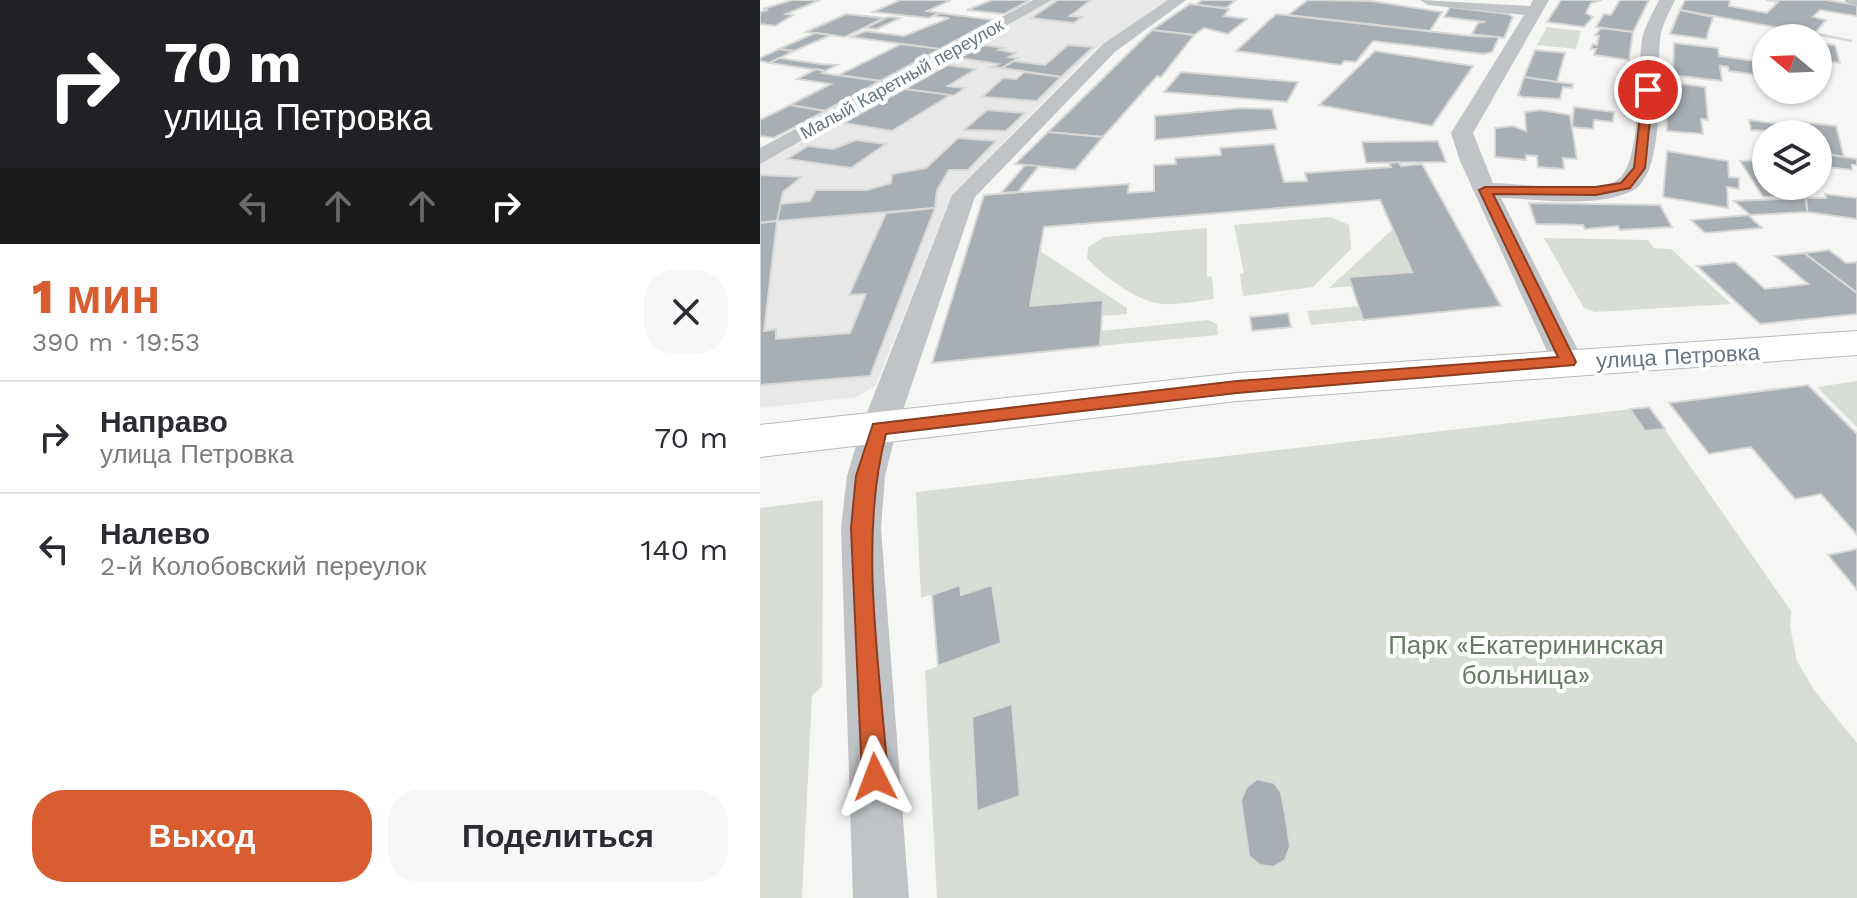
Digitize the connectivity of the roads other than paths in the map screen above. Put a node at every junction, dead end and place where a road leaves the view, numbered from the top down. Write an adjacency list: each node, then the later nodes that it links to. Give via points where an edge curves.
1 (1044, 0): 6 (street, Малый Каретный переулок)
2 (1178, 0): 10 (street, via 1112,46 957,206)
3 (1428, 0): 5 (street)
4 (1667, 0): 7 (street, via 1651,37 1644,139 1633,181 1596,191)
5 (1538, 6): 7 (street, via 1462,133)
6 (760, 157)
7 (1485, 190): 9 (street)
8 (1854, 345): 9 (main road, улица Петровка)
9 (1568, 362): 10 (main road, улица Петровка, via 1237,387)
10 (879, 428): 11 (main road, улица Петровка); 12 (street, via 866,476 861,528)
11 (760, 441)
12 (881, 898)

